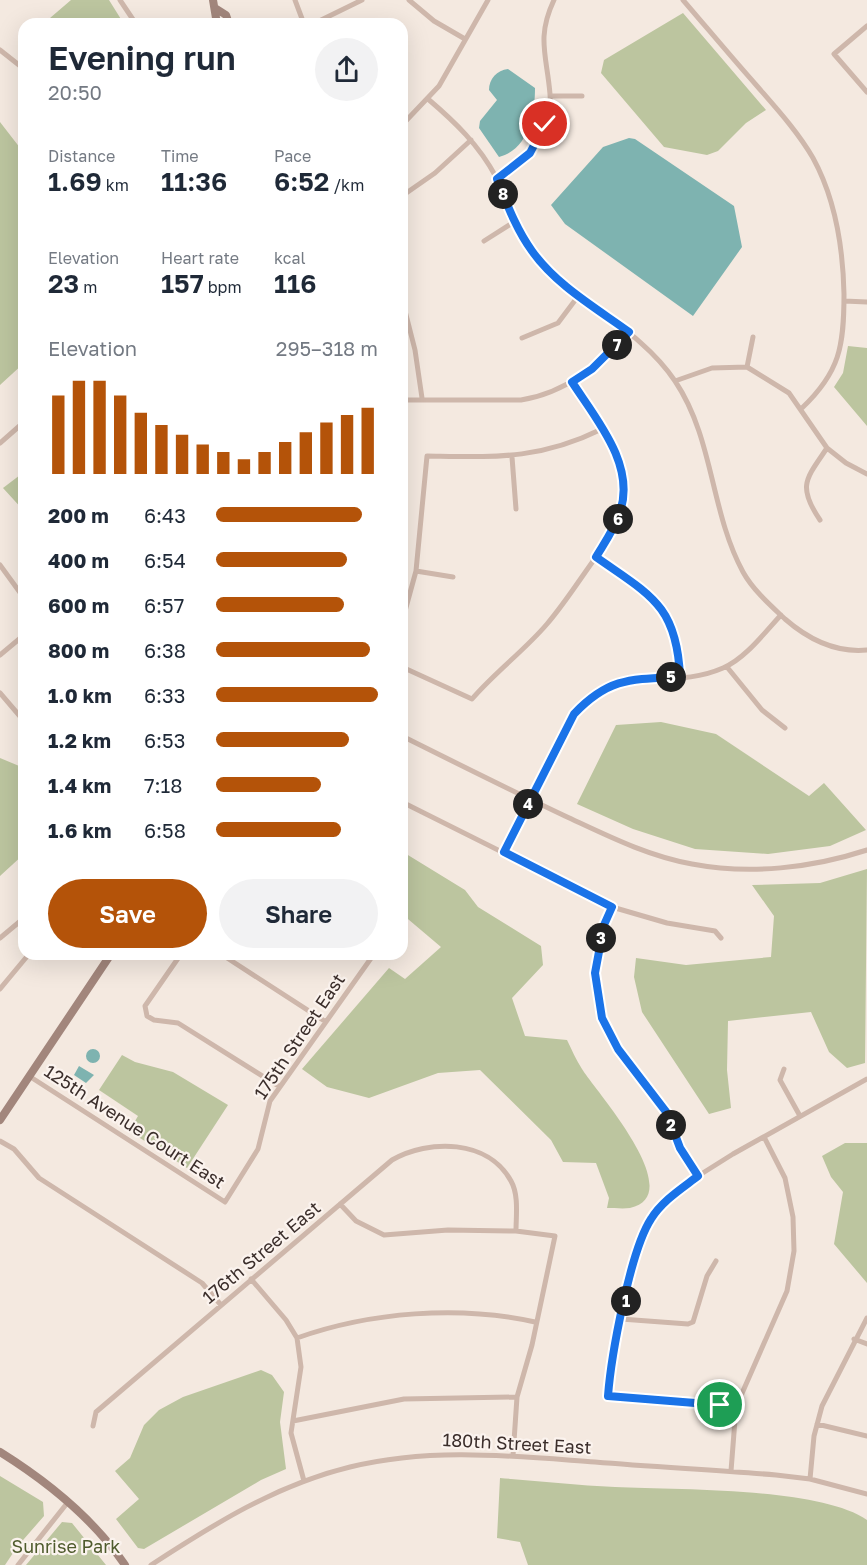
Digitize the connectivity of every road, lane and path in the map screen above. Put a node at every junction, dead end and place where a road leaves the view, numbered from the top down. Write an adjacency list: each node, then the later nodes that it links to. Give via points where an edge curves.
1 (120, 0): 9 (street)
2 (295, 0): 11 (street)
3 (362, 0): 12 (street)
4 (409, 0): 14 (street)
5 (488, 0): 14 (street)
6 (554, 0): 18 (street, via 545,19 542,39)
7 (683, 0): 28 (street, via 794,129 813,159 837,225 843,254)
8 (214, 4): 10 (street)
9 (132, 18)
10 (227, 18)
11 (302, 18)
12 (326, 18)
13 (867, 26): 17 (street, via 834,54)
14 (465, 39): 20 (street)
15 (0, 50): 16 (street)
16 (18, 64)
17 (867, 92)
18 (550, 96): 19 (street); 23 (street, via 545,124 530,153)
19 (582, 96)
20 (428, 99): 21 (street); 22 (street)
21 (408, 119)
22 (471, 140): 23 (street); 24 (street)
23 (497, 179): 25 (street)
24 (408, 192)
25 (514, 222): 26 (street); 27 (street, via 550,273)
26 (484, 240)
27 (579, 295): 31 (street); 33 (street, via 558,323)
28 (844, 301): 29 (street); 39 (street, via 839,356 831,377)
29 (867, 302)
30 (408, 323): 37 (street)
31 (629, 332): 35 (street, via 653,353); 36 (street, via 592,369)
32 (753, 337): 34 (street)
33 (522, 338)
34 (747, 367): 35 (street, via 712,368); 39 (street, via 775,382)
35 (675, 381): 54 (street, via 706,446 731,547 744,574)
36 (572, 382): 37 (street, via 521,400); 41 (street)
37 (423, 398): 38 (street)
38 (408, 399)
39 (802, 408): 43 (street)
40 (18, 427): 42 (street)
41 (602, 429): 44 (street, via 546,452); 48 (street, via 619,461 624,491 615,525)
42 (0, 443)
43 (827, 448): 45 (street); 47 (street, via 805,491)
44 (512, 457): 46 (street); 50 (street, via 427,456)
45 (867, 474)
46 (516, 509)
47 (820, 520)
48 (596, 557): 59 (street, via 548,623 472,699); 60 (street, via 658,604 676,636)
49 (0, 565): 52 (street)
50 (416, 571): 51 (street); 53 (street)
51 (453, 577)
52 (18, 590)
53 (408, 600)
54 (781, 615): 56 (street, via 816,641 844,650); 58 (street)
55 (18, 639): 57 (street)
56 (867, 650)
57 (0, 655)
58 (727, 667): 60 (street); 63 (street, via 762,710)
59 (408, 669)
60 (680, 677): 65 (street, via 634,679 592,695 574,714)
61 (0, 693): 62 (street)
62 (18, 714)
63 (785, 728)
64 (408, 739): 65 (street)
65 (530, 800): 67 (street, via 644,851 693,864 790,867 837,860); 68 (street)
66 (408, 805): 68 (street)
67 (867, 850)
68 (504, 852): 69 (street)
69 (612, 907): 71 (street, via 667,923 715,931); 88 (street, via 604,925 595,973 602,1018 618,1049 667,1113 680,1148)
70 (18, 923): 72 (street)
71 (720, 938)
72 (0, 939)
73 (24, 960): 78 (street)
74 (107, 960): 81 (street)
75 (177, 960): 83 (street, via 145,1006 150,1018 183,1026)
76 (229, 960): 79 (street)
77 (370, 960): 79 (street, 175th Street East)
78 (0, 989)
79 (326, 1022): 83 (street, 175th Street East)
80 (784, 1069): 84 (street, via 780,1080)
81 (29, 1076): 85 (street); 89 (street, 125th Avenue Court East)
82 (867, 1079): 84 (street)
83 (280, 1087): 89 (street, 175th Street East, via 266,1110 258,1149)
84 (800, 1116): 86 (street)
85 (0, 1120)
86 (764, 1137): 88 (street); 102 (street, via 785,1178 794,1217 794,1251 787,1291)
87 (0, 1141): 94 (street, via 14,1149 39,1178 202,1283)
88 (698, 1176): 95 (street, via 669,1198 650,1220)
89 (225, 1202)
90 (340, 1204): 91 (street, via 356,1221 384,1235 448,1230); 91 (street, 176th Street East, via 392,1160 410,1151 472,1148 489,1156 512,1183); 93 (street, 176th Street East)
91 (516, 1231): 97 (street, via 555,1236)
92 (716, 1261): 95 (street, via 706,1276 693,1322)
93 (251, 1279): 94 (street, 176th Street East); 98 (street)
94 (221, 1305): 105 (street, 176th Street East, via 96,1412)
95 (621, 1318): 102 (street, via 608,1396)
96 (867, 1318): 99 (street)
97 (535, 1322): 98 (street, via 503,1315 429,1314 321,1330); 101 (street)
98 (297, 1338): 103 (street, via 301,1366)
99 (854, 1339): 100 (street); 104 (street, via 822,1406)
100 (867, 1344)
101 (517, 1397): 103 (street, via 404,1399); 108 (street)
102 (736, 1407): 109 (street)
103 (293, 1421): 111 (street, via 294,1452)
104 (818, 1424): 106 (street); 110 (street)
105 (93, 1426)
106 (867, 1436)
107 (0, 1452): 113 (street)
108 (513, 1456): 109 (street, 180th Street East); 111 (street, 180th Street East, via 466,1453 400,1458 348,1467)
109 (731, 1471): 110 (street, 180th Street East)
110 (810, 1479): 112 (street, 180th Street East)
111 (304, 1481): 116 (street, 180th Street East, via 219,1521)
112 (867, 1494)
113 (68, 1502): 114 (street); 115 (street)
114 (18, 1565)
115 (125, 1565)
116 (151, 1565)

